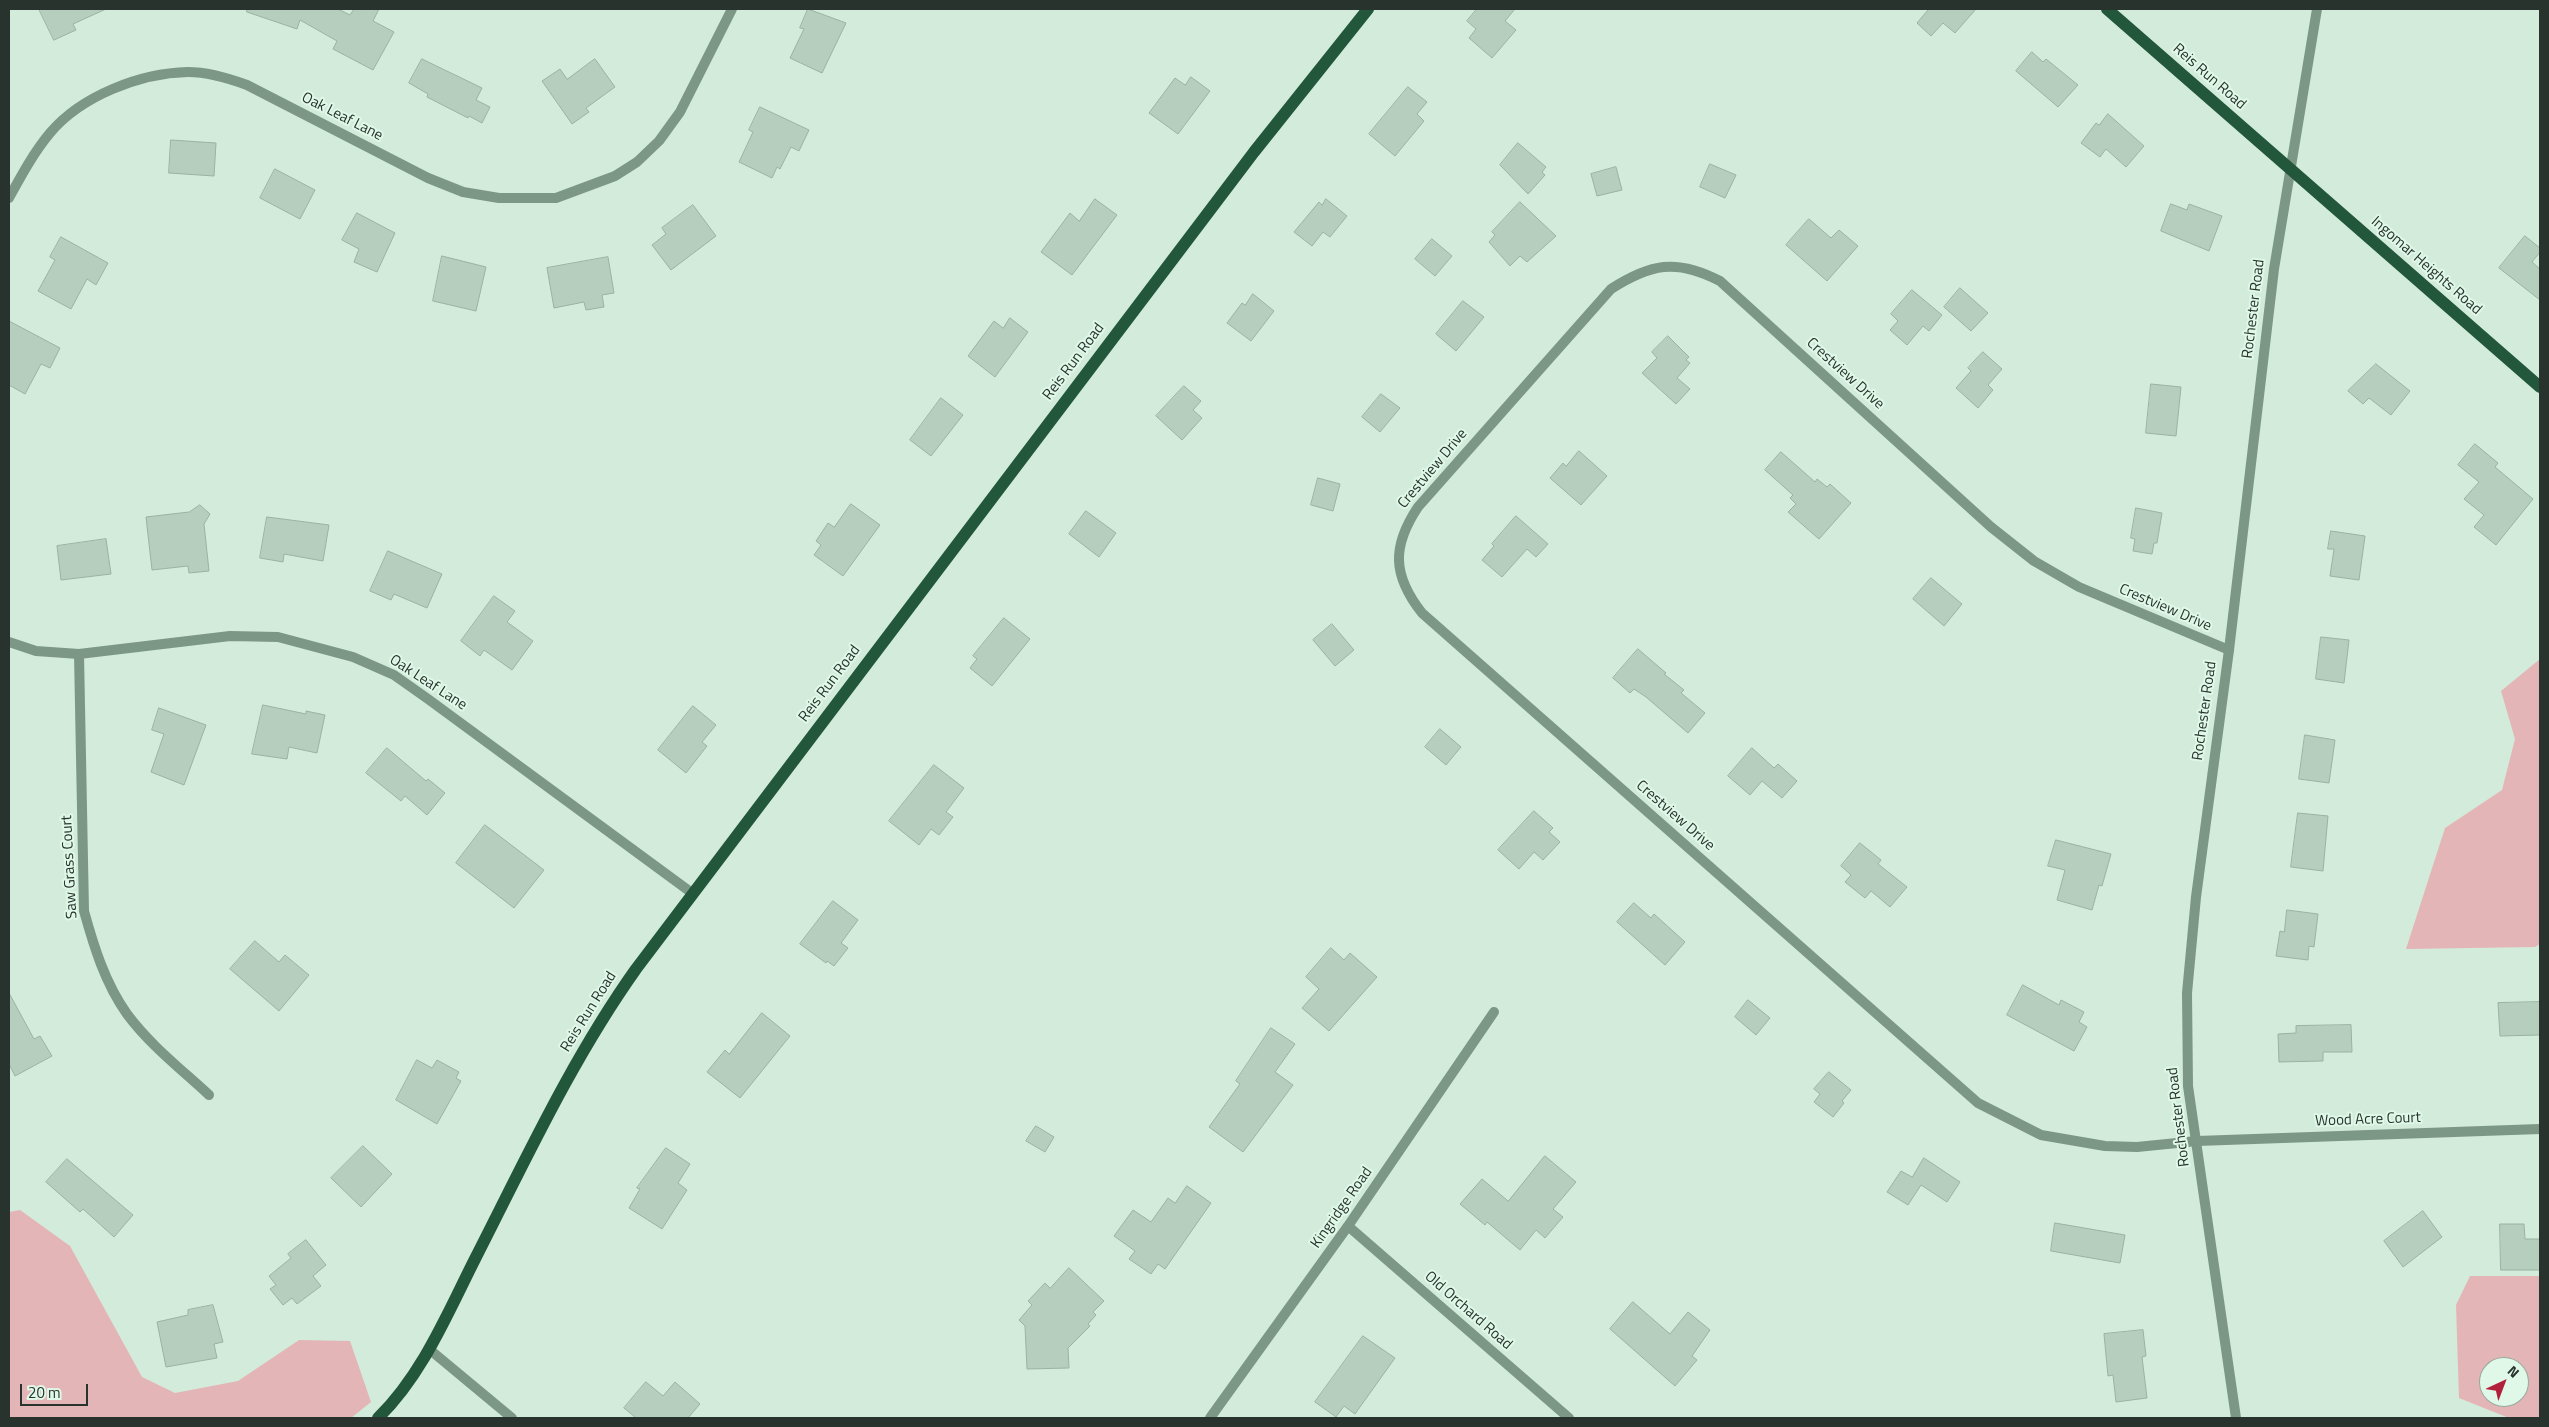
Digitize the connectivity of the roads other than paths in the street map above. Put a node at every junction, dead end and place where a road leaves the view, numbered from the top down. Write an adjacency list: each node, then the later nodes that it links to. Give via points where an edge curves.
1 (732, 9): 6 (street, Oak Leaf Lane, via 680,112 659,141 637,162 615,176 556,198 498,198 462,192 226,77 188,72 128,83 74,111 50,132)
2 (1368, 9): 11 (main road, Reis Run Road, via 1254,152)
3 (2107, 9): 5 (main road, Reis Run Road)
4 (2317, 9): 5 (street, Rochester Road)
5 (2290, 170): 7 (main road, Ingomar Heights Road); 9 (street, Rochester Road, via 2274,268)
6 (9, 198)
7 (2540, 387)
8 (9, 642): 10 (street, Oak Leaf Lane, via 36,651)
9 (2228, 650): 15 (street, Rochester Road, via 2187,993 2188,1086); 15 (street, Crestview Drive, via 2079,587 2034,561 1720,281 1703,272 1685,268 1651,268 1611,289 1418,507 1405,527 1399,552 1407,594 1422,613 1978,1103 2041,1135 2072,1141 2137,1147)
10 (79, 654): 11 (street, Oak Leaf Lane, via 230,636 278,637 353,657 394,675); 13 (street, Saw Grass Court, via 84,911 94,949 127,1013 151,1042)
11 (692, 893): 17 (main road, Reis Run Road, via 611,1004 585,1047)
12 (1494, 1012): 16 (street, Kingridge Road)
13 (209, 1095)
14 (2540, 1129): 15 (street, Wood Acre Court)
15 (2197, 1141): 22 (street, Rochester Road)
16 (1348, 1226): 20 (street, Kingridge Road); 21 (street, Old Orchard Road)
17 (429, 1348): 18 (main road, Reis Run Road, via 390,1406); 19 (street)
18 (378, 1418)
19 (512, 1418)
20 (1210, 1418)
21 (1569, 1418)
22 (2236, 1418)

